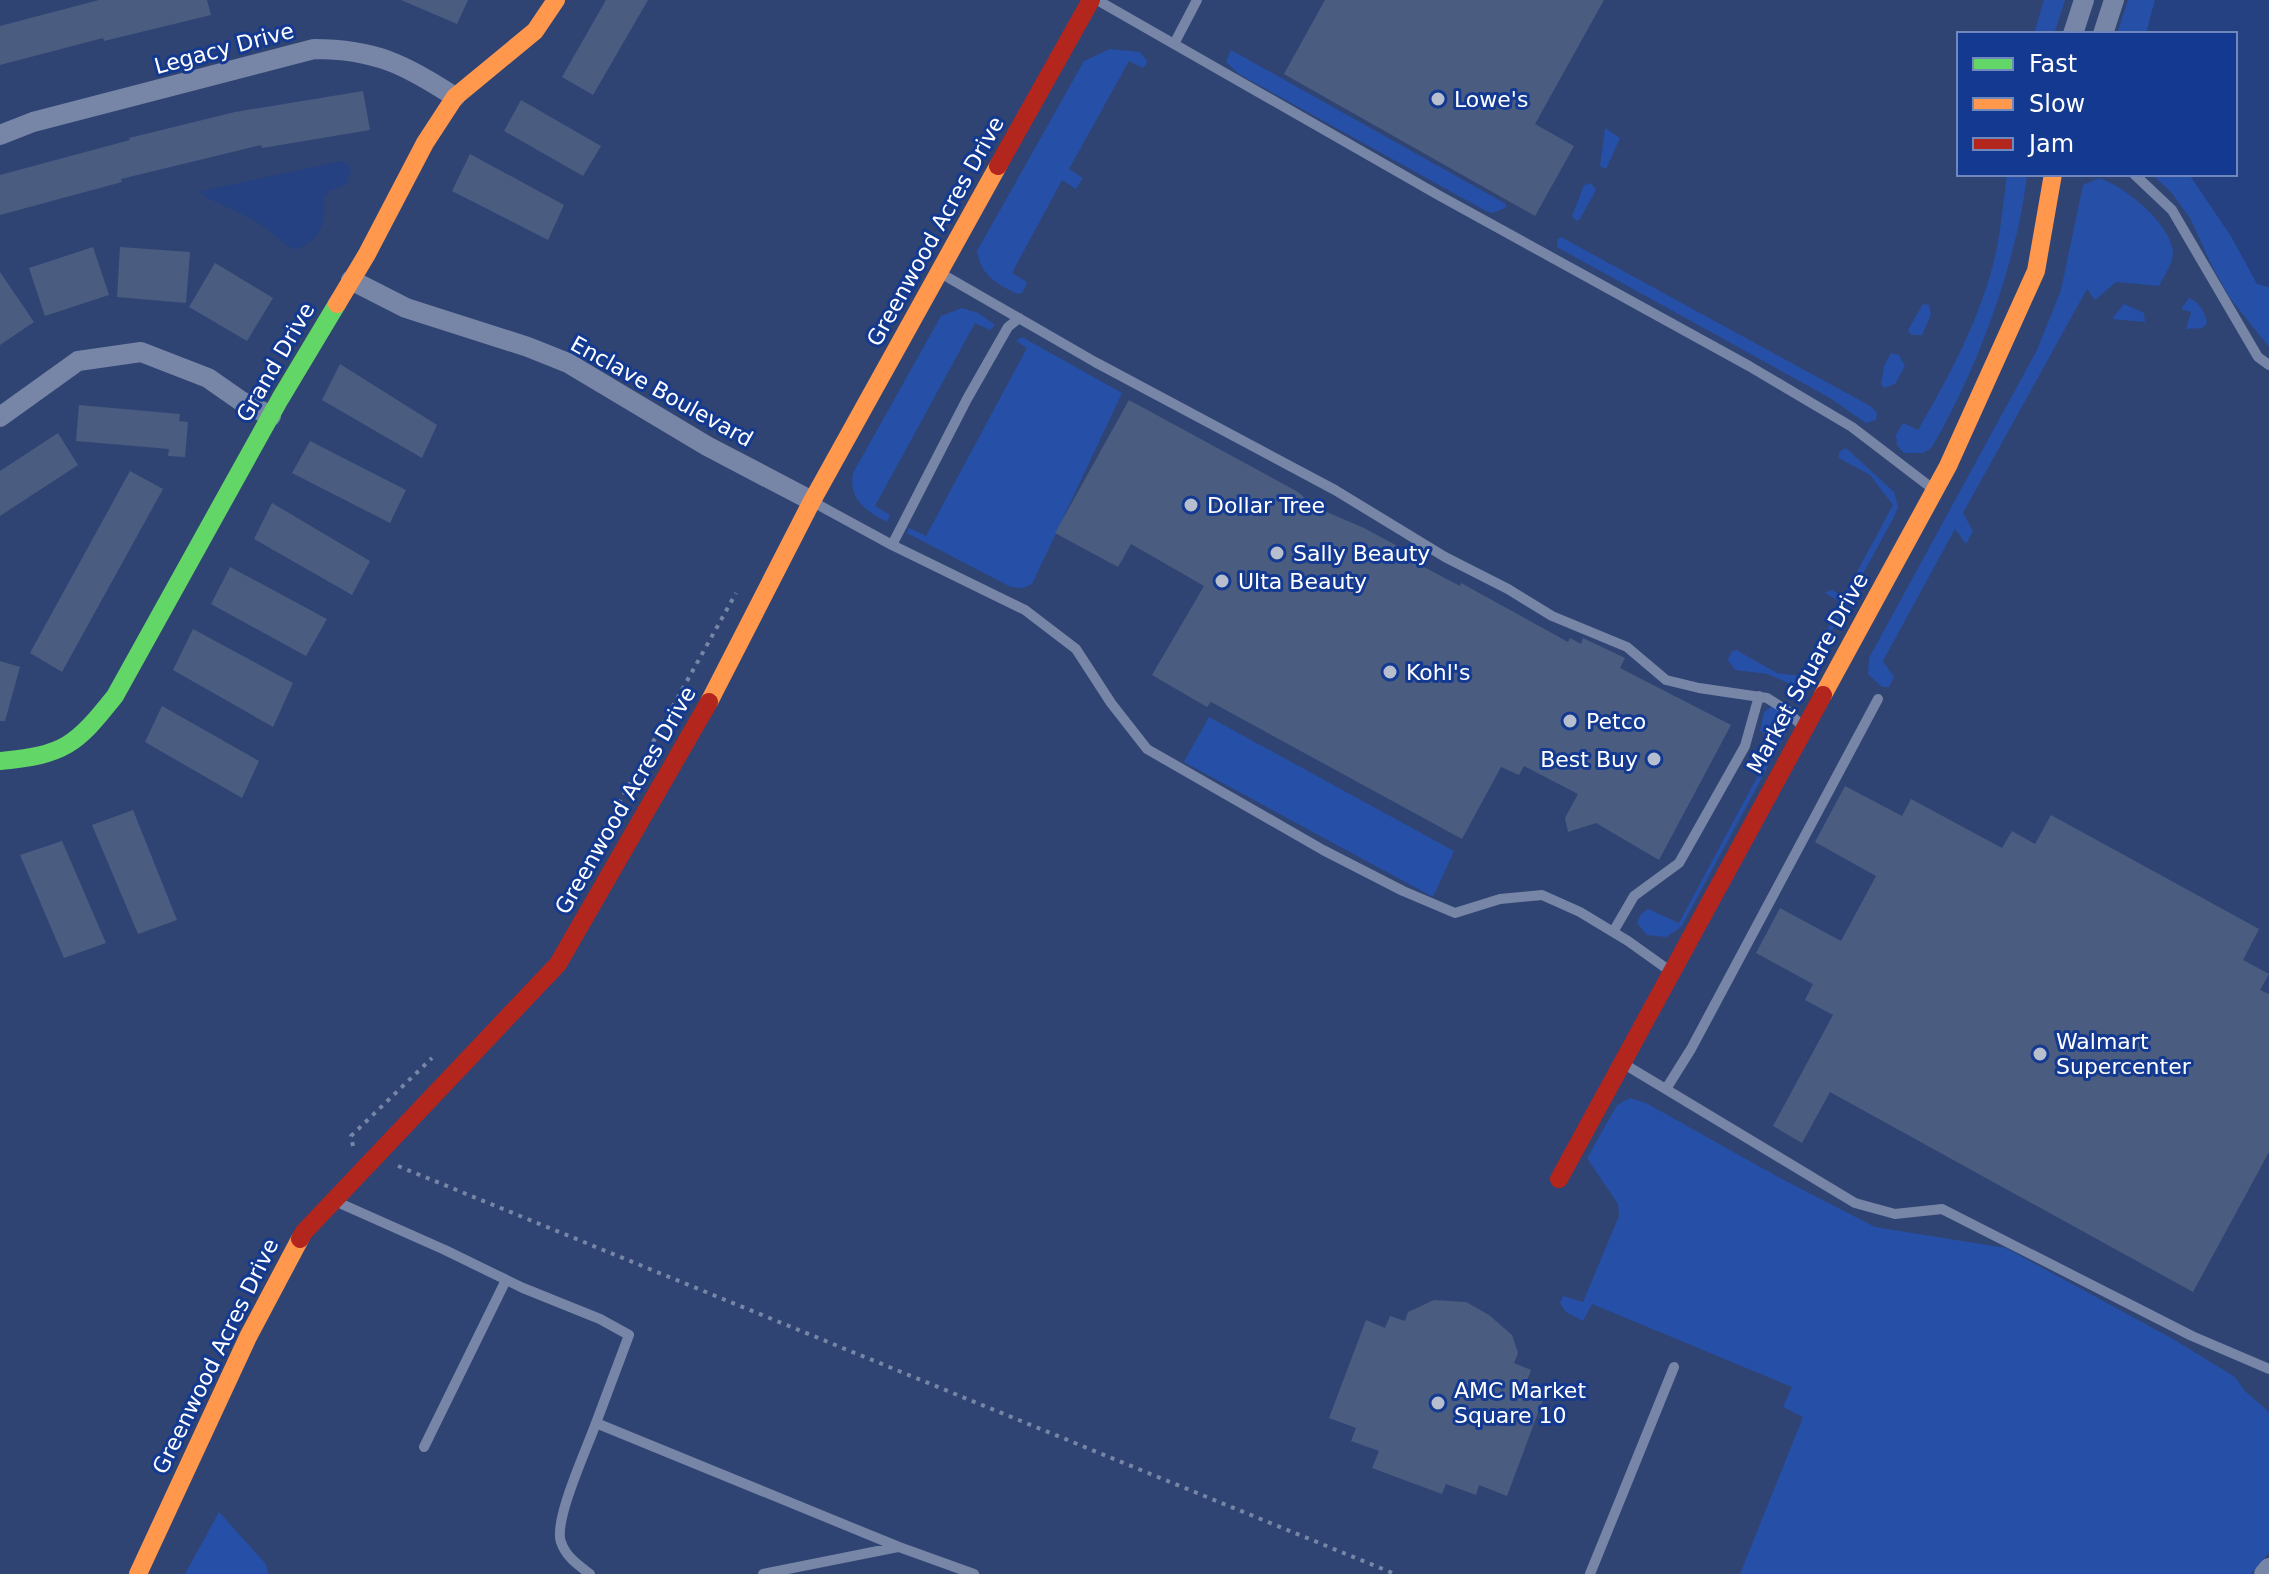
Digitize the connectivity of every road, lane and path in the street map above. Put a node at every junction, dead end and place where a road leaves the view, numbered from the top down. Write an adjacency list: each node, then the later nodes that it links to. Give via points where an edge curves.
1 (556, 0): 9 (street, Grand Drive, via 535,31)
2 (1094, 0): 8 (lane); 13 (street, Greenwood Acres Drive)
3 (1197, 0): 8 (lane)
4 (2084, 0): 6 (street)
5 (2114, 0): 7 (street)
6 (2074, 32)
7 (2104, 32)
8 (1174, 44): 19 (lane, via 1774,381 1852,427)
9 (455, 97): 10 (street, Legacy Drive, via 392,61 344,49 314,49); 14 (street, Grand Drive)
10 (0, 135)
11 (2053, 176): 19 (street, Market Square Drive, via 2036,271)
12 (2136, 176): 16 (lane, via 2172,210 2258,357)
13 (940, 273): 15 (lane); 20 (street, Greenwood Acres Drive)
14 (351, 280): 17 (street, Grand Drive); 20 (street, Enclave Boulevard, via 406,308 568,363)
15 (1019, 318): 21 (lane, via 1008,327 967,399); 23 (lane, via 1335,490 1552,616 1627,647 1666,680)
16 (2269, 365)
17 (271, 416): 18 (street, via 208,378 141,352 78,361); 26 (street, Grand Drive, via 115,696 84,735 46,753)
18 (0, 417)
19 (1935, 490): 25 (street, Market Square Drive)
20 (812, 501): 21 (lane); 36 (street, Greenwood Acres Drive, via 724,676 558,964)
21 (892, 545): 28 (lane, via 1025,610 1076,649 1147,749 1323,850 1455,913 1500,899 1542,895)
22 (737, 591): 27 (path)
23 (1759, 696): 25 (lane, via 1786,710); 28 (lane, via 1745,746 1679,863 1634,896)
24 (1878, 699): 32 (lane)
25 (1804, 728): 29 (street, Market Square Drive)
26 (0, 761)
27 (572, 886)
28 (1613, 932): 29 (lane)
29 (1672, 972): 31 (street, Market Square Drive)
30 (438, 1053): 33 (path, via 351,1136)
31 (1623, 1062): 32 (lane); 35 (street, Market Square Drive)
32 (1666, 1089): 39 (lane, via 1855,1203 1895,1214 1942,1209 2192,1336)
33 (352, 1145)
34 (390, 1163): 48 (path)
35 (1559, 1179)
36 (333, 1200): 37 (lane); 44 (street, Greenwood Acres Drive, via 304,1232 248,1337)
37 (506, 1280): 40 (lane, via 629,1335); 41 (lane)
38 (1674, 1367): 49 (lane)
39 (2269, 1369)
40 (596, 1423): 42 (lane); 45 (lane, via 563,1512 559,1539 569,1557)
41 (424, 1447)
42 (899, 1547): 46 (lane); 47 (lane)
43 (2269, 1568): 50 (street)
44 (138, 1574)
45 (590, 1574)
46 (763, 1574)
47 (974, 1574)
48 (1395, 1574)
49 (1590, 1574)
50 (2264, 1574)

